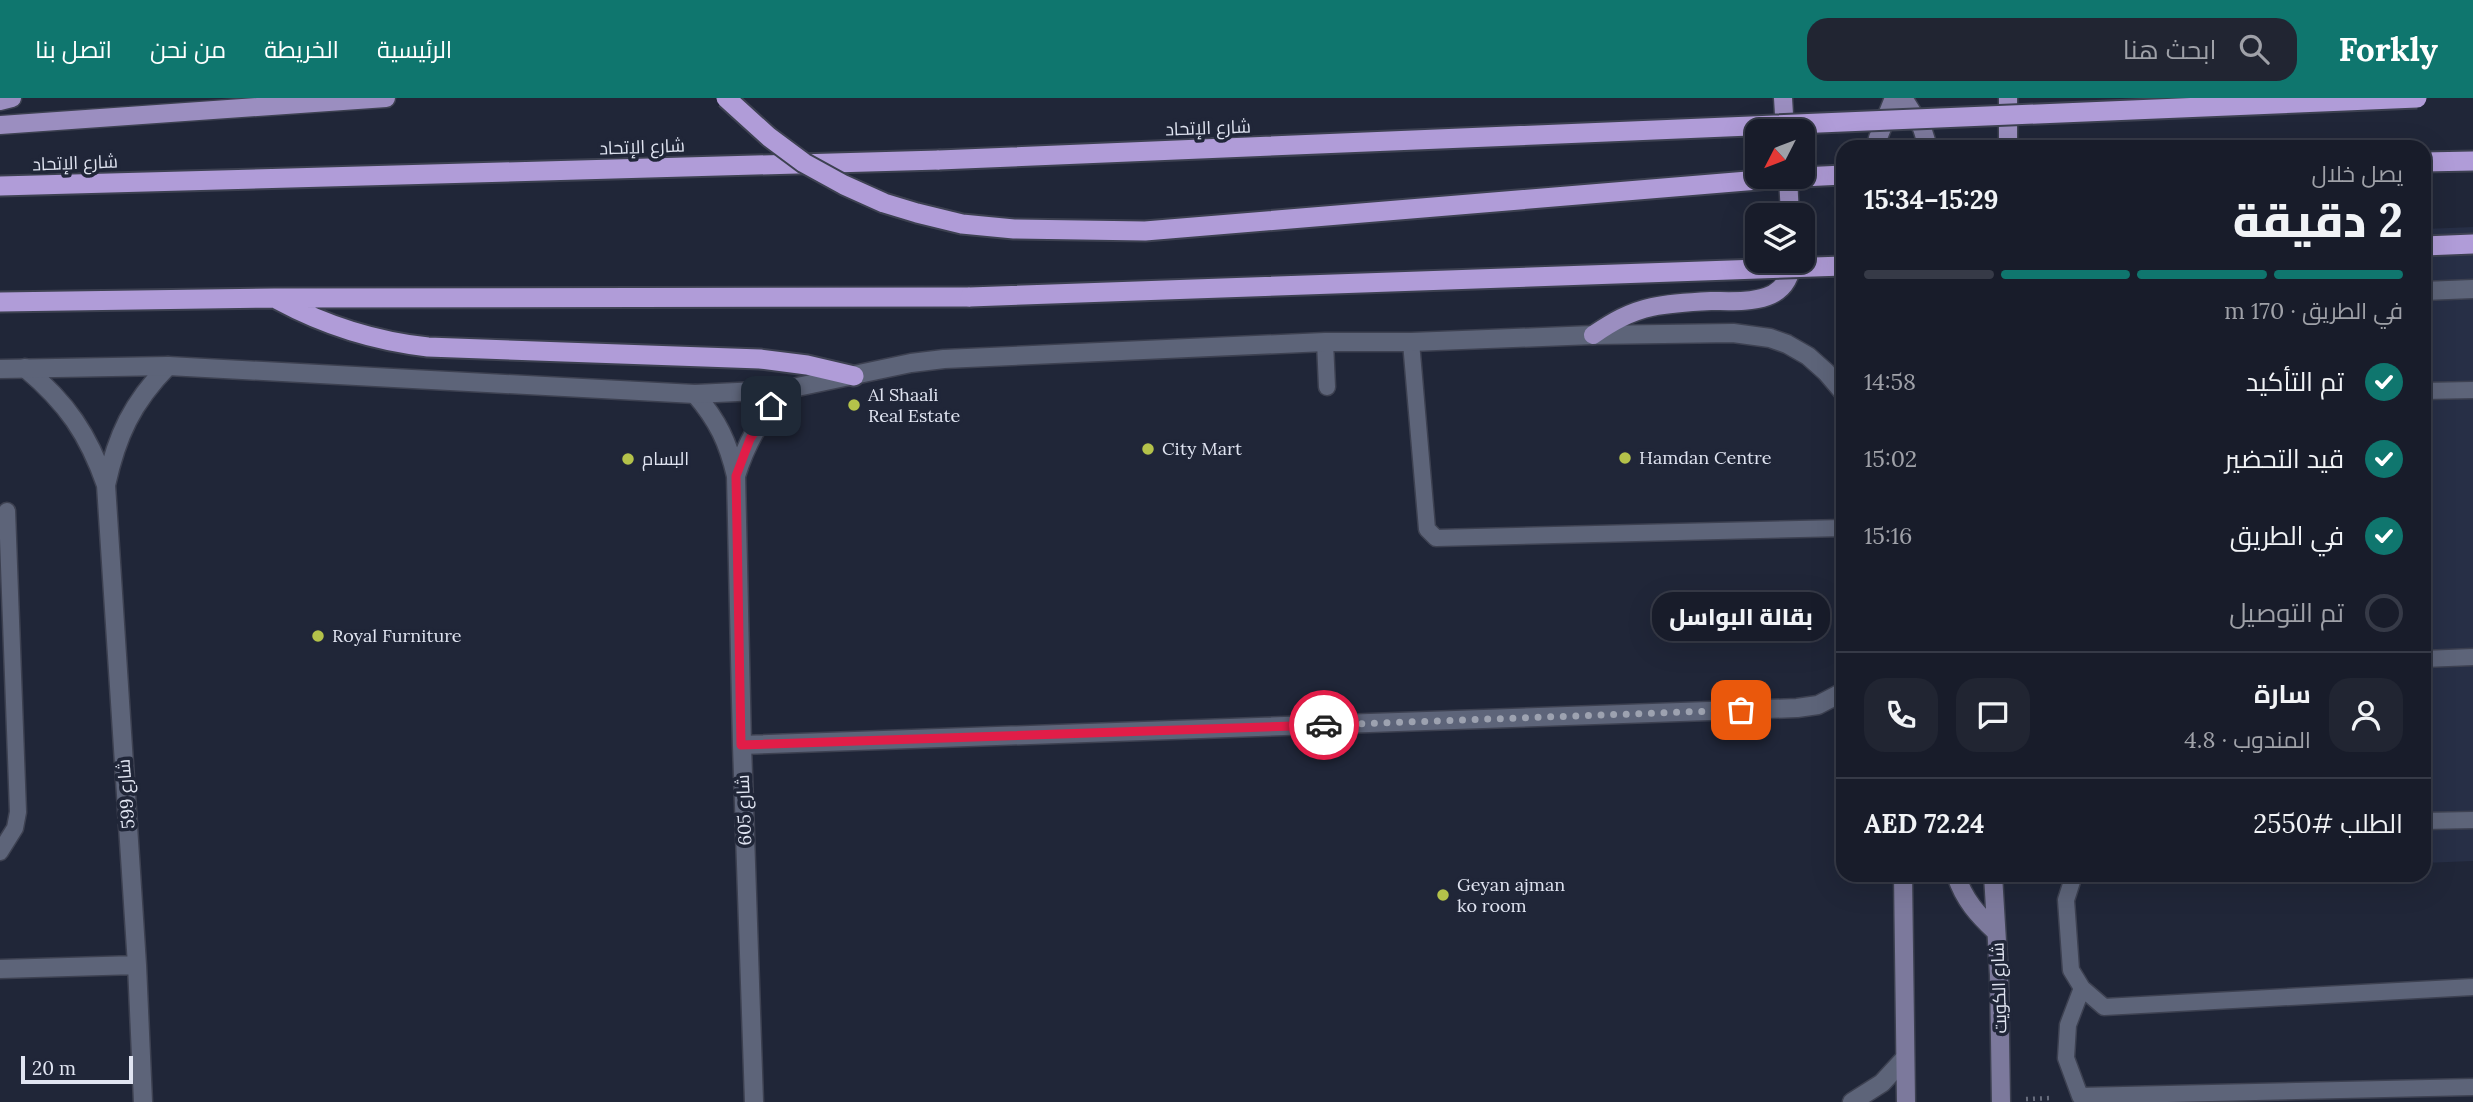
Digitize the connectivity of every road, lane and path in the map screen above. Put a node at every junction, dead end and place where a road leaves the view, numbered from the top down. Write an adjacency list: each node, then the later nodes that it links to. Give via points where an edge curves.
1 (12, 98): 9 (main road)
2 (386, 98): 11 (main road)
3 (726, 98): 19 (highway, bridge, via 804,163 844,185 917,213 962,224 1014,229 1145,231)
4 (1783, 98): 10 (main road)
5 (1894, 98): 12 (main road)
6 (1903, 98): 13 (main road)
7 (2008, 98): 14 (main road)
8 (2417, 98): 20 (highway, شارع الإتحاد, bridge, via 939,160)
9 (0, 101)
10 (1784, 119)
11 (0, 125)
12 (1878, 140)
13 (1926, 140)
14 (2008, 140)
15 (2473, 161): 16 (highway)
16 (2431, 162)
17 (1836, 175): 18 (highway)
18 (1815, 176)
19 (1745, 181)
20 (0, 186)
21 (2473, 244): 22 (highway)
22 (2431, 246)
23 (1836, 267): 27 (highway, bridge, via 970,297)
24 (1789, 273): 29 (main road, via 1787,281 1768,298 1651,307 1624,314)
25 (2473, 289): 26 (street)
26 (2431, 291)
27 (274, 298): 28 (highway); 35 (highway, via 333,326 396,343 760,359)
28 (0, 302)
29 (1593, 335): 31 (street); 36 (street, via 1733,333 1770,338 1808,356)
30 (1325, 342): 31 (street); 35 (street, via 944,359); 37 (lane)
31 (1410, 342): 45 (lane, via 1427,529 1436,538)
32 (168, 366): 33 (street); 41 (street); 43 (street, شارع 599, via 133,408 120,432)
33 (25, 368): 34 (street); 43 (street, شارع 599, via 78,424)
34 (0, 369)
35 (854, 376): 38 (street)
36 (1836, 384)
37 (1327, 387)
38 (783, 390): 41 (street); 42 (street, شارع 605, via 759,422)
39 (2473, 390): 40 (lane)
40 (2431, 391)
41 (695, 394): 42 (street, شارع 605, via 722,432)
42 (736, 476): 49 (street, شارع 605)
43 (106, 485): 58 (street, شارع 599)
44 (7, 511): 52 (lane, via 18,812 15,828)
45 (1836, 528)
46 (2473, 657): 47 (lane)
47 (2431, 659)
48 (1836, 696): 49 (street, via 1797,708)
49 (741, 745): 67 (street, شارع 605)
50 (2473, 820): 51 (lane)
51 (2431, 821)
52 (0, 852)
53 (1903, 882): 62 (main road)
54 (1959, 882): 57 (main road, via 1974,911)
55 (1993, 882): 57 (main road, شارع الكويت)
56 (2072, 882): 61 (lane, via 2066,900 2071,970)
57 (1996, 932): 65 (main road, شارع الكويت)
58 (137, 965): 59 (street); 66 (street, شارع 599)
59 (0, 969)
60 (2473, 987): 61 (lane, via 2104,1007)
61 (2082, 988): 64 (lane, via 2068,1025 2066,1058)
62 (1905, 1058): 68 (street, via 1882,1083); 69 (main road)
63 (2473, 1087): 64 (lane)
64 (2080, 1096): 65 (path)
65 (2001, 1101)
66 (143, 1102)
67 (754, 1102)
68 (1852, 1102)
69 (1906, 1102)

